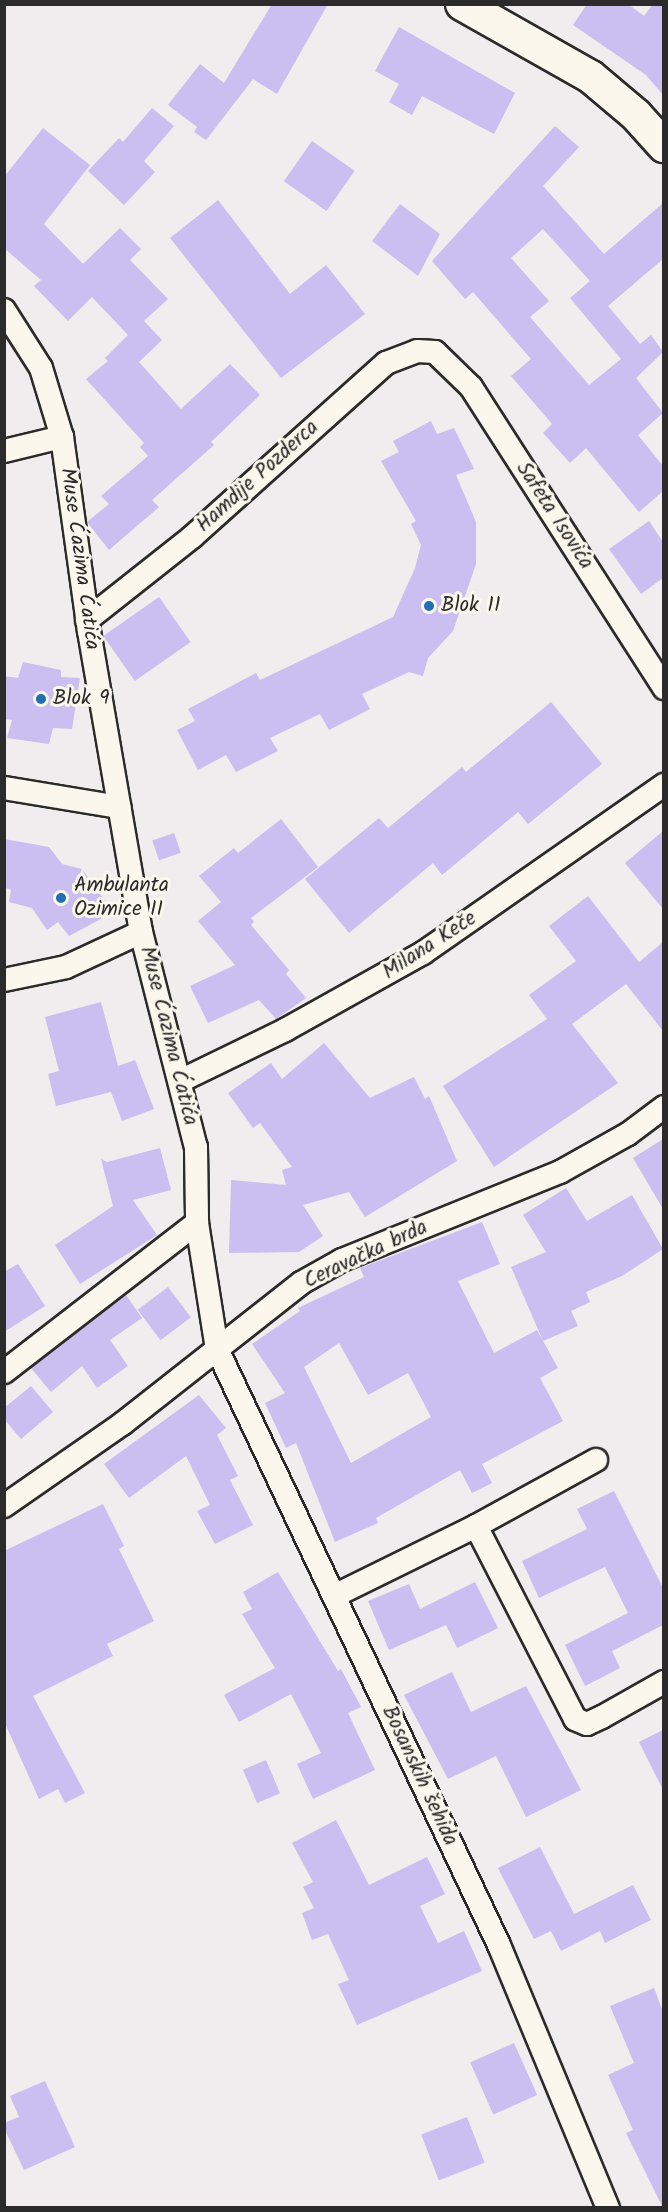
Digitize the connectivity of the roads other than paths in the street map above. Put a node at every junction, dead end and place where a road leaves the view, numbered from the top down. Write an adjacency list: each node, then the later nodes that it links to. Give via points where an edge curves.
1 (462, 4): 2 (street, via 591,78 636,115)
2 (663, 146)
3 (4, 310): 5 (street, Muse Ćazima Ćatića, via 42,368)
4 (435, 352): 7 (street, Hamdije Pozderca, via 417,351 386,363 192,537); 8 (street, Safeta Isovića, via 471,387)
5 (62, 437): 6 (street); 7 (street, Muse Ćazima Ćatića)
6 (4, 451)
7 (87, 620): 11 (street, Muse Ćazima Ćatića)
8 (663, 688)
9 (663, 785): 14 (street, Milana Keče, via 423,953 285,1030)
10 (4, 788): 11 (street)
11 (119, 807): 12 (street, Muse Ćazima Ćatića)
12 (141, 932): 13 (street, via 66,967); 14 (street, Muse Ćazima Ćatića)
13 (4, 980)
14 (180, 1081): 16 (street, Muse Ćazima Ćatića, via 196,1147)
15 (663, 1107): 17 (street, Ceravačka brda, via 628,1134 560,1172 342,1260 301,1283)
16 (197, 1223): 17 (street, Muse Ćazima Ćatića); 18 (street)
17 (217, 1349): 20 (street, Ceravačka brda, via 122,1424); 22 (street, Bosanskih šehida)
18 (4, 1372)
19 (596, 1460): 21 (street)
20 (4, 1506)
21 (476, 1526): 22 (street); 23 (street, via 575,1719 587,1724 602,1718)
22 (333, 1596): 24 (street, Bosanskih šehida, via 499,1945)
23 (663, 1682)
24 (608, 2208)

